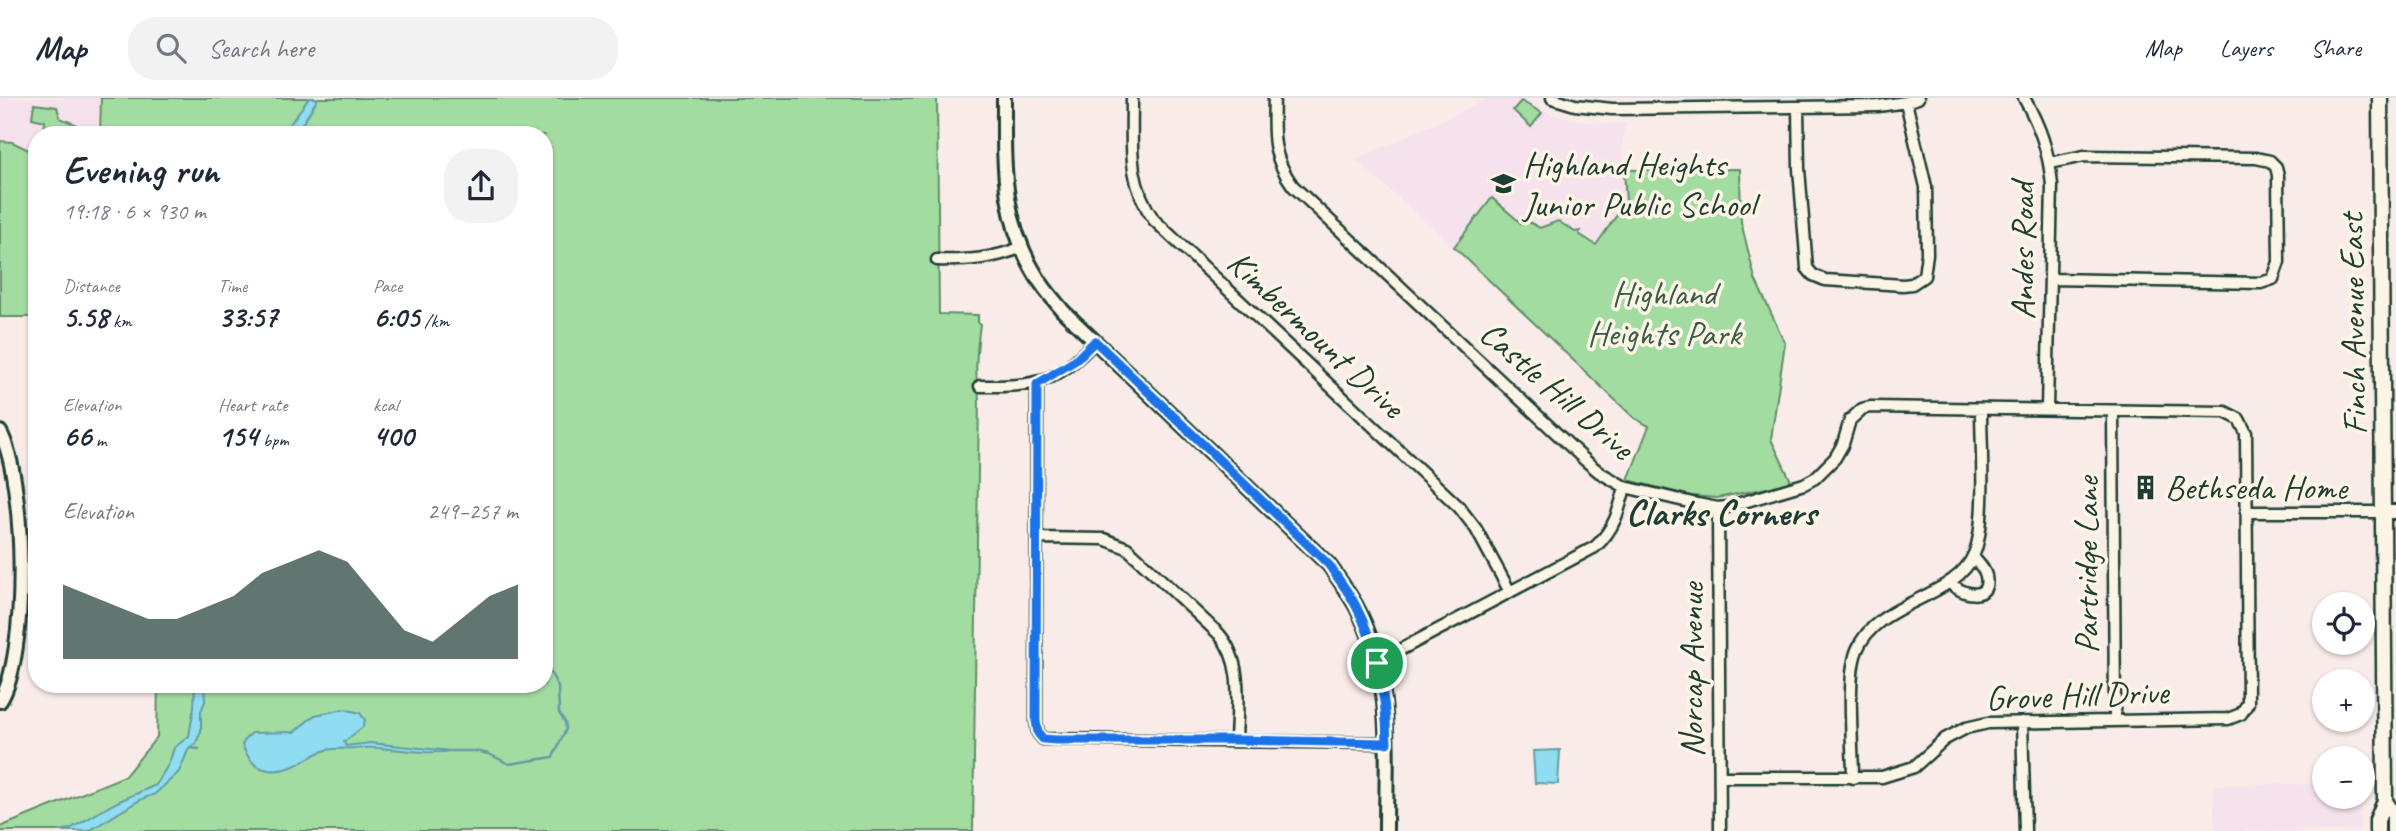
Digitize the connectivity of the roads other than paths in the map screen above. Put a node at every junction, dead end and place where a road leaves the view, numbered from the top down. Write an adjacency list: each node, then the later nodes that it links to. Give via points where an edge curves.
1 (1004, 98): 12 (street, via 1005,188)
2 (1132, 98): 29 (street, Kimbermount Drive, via 1135,180 1154,220 1459,507 1476,528)
3 (1274, 98): 22 (street, Castle Hill Drive, via 1274,148 1293,186 1586,461)
4 (1552, 98): 8 (street, via 1612,109)
5 (1918, 98): 9 (street)
6 (2024, 98): 11 (street, Andes Road, via 2039,124)
7 (2381, 98): 25 (main road, Finch Avenue East)
8 (1710, 103): 10 (street)
9 (1906, 103): 10 (street); 10 (street, via 1926,187 1927,254 1924,276 1903,285 1825,279 1807,268)
10 (1798, 108)
11 (2050, 163): 14 (street, Andes Road); 14 (street, via 2084,156 2256,158 2276,167 2279,189 2279,262 2273,279 2261,283)
12 (1022, 247): 13 (street, via 966,261); 15 (street, via 1037,277 1063,311)
13 (937, 260)
14 (2051, 279): 19 (street, Andes Road)
15 (1095, 341): 16 (street, via 1076,360); 30 (street, via 1329,565 1356,606)
16 (1037, 384): 17 (street); 26 (street)
17 (980, 386)
18 (1981, 410): 19 (street, Castle Hill Drive); 23 (street, Castle Hill Drive, via 1862,409 1850,420 1835,458 1815,478); 27 (street, via 1981,527)
19 (2047, 410): 20 (street, Castle Hill Drive)
20 (2113, 411): 24 (street, Castle Hill Drive, via 2225,412 2239,419 2246,433); 32 (street, Partridge Lane)
21 (0, 432): 31 (street, via 11,465 20,570 12,674)
22 (1625, 487): 23 (street, Castle Hill Drive); 29 (street, via 1613,526 1602,541)
23 (1718, 508): 36 (street, Norcap Avenue)
24 (2246, 512): 25 (street); 32 (street, Grove Hill Drive, via 2248,703 2241,714 2228,719)
25 (2390, 512): 38 (main road, Finch Avenue East)
26 (1037, 538): 34 (street, via 1104,539 1127,548 1219,634 1235,660); 34 (street, via 1036,721 1043,739)
27 (1973, 557): 28 (street); 28 (street, via 1986,573 1982,591 1963,593)
28 (1949, 582): 37 (street, via 1878,621 1856,651)
29 (1510, 592): 30 (street)
30 (1377, 663): 35 (street, via 1386,703)
31 (0, 701)
32 (2115, 719): 33 (street, Grove Hill Drive)
33 (2022, 722): 37 (street, Grove Hill Drive, via 1966,728 1945,739 1914,767 1882,777); 41 (street)
34 (1236, 740): 35 (street)
35 (1387, 743): 39 (street)
36 (1720, 778): 37 (street, Grove Hill Drive); 40 (street, Norcap Avenue)
37 (1853, 778)
38 (2385, 802): 42 (main road, Finch Avenue East); 43 (main road, Finch Avenue East, via 2394,815)
39 (1386, 831)
40 (1720, 831)
41 (2025, 831)
42 (2377, 831)
43 (2394, 831)

